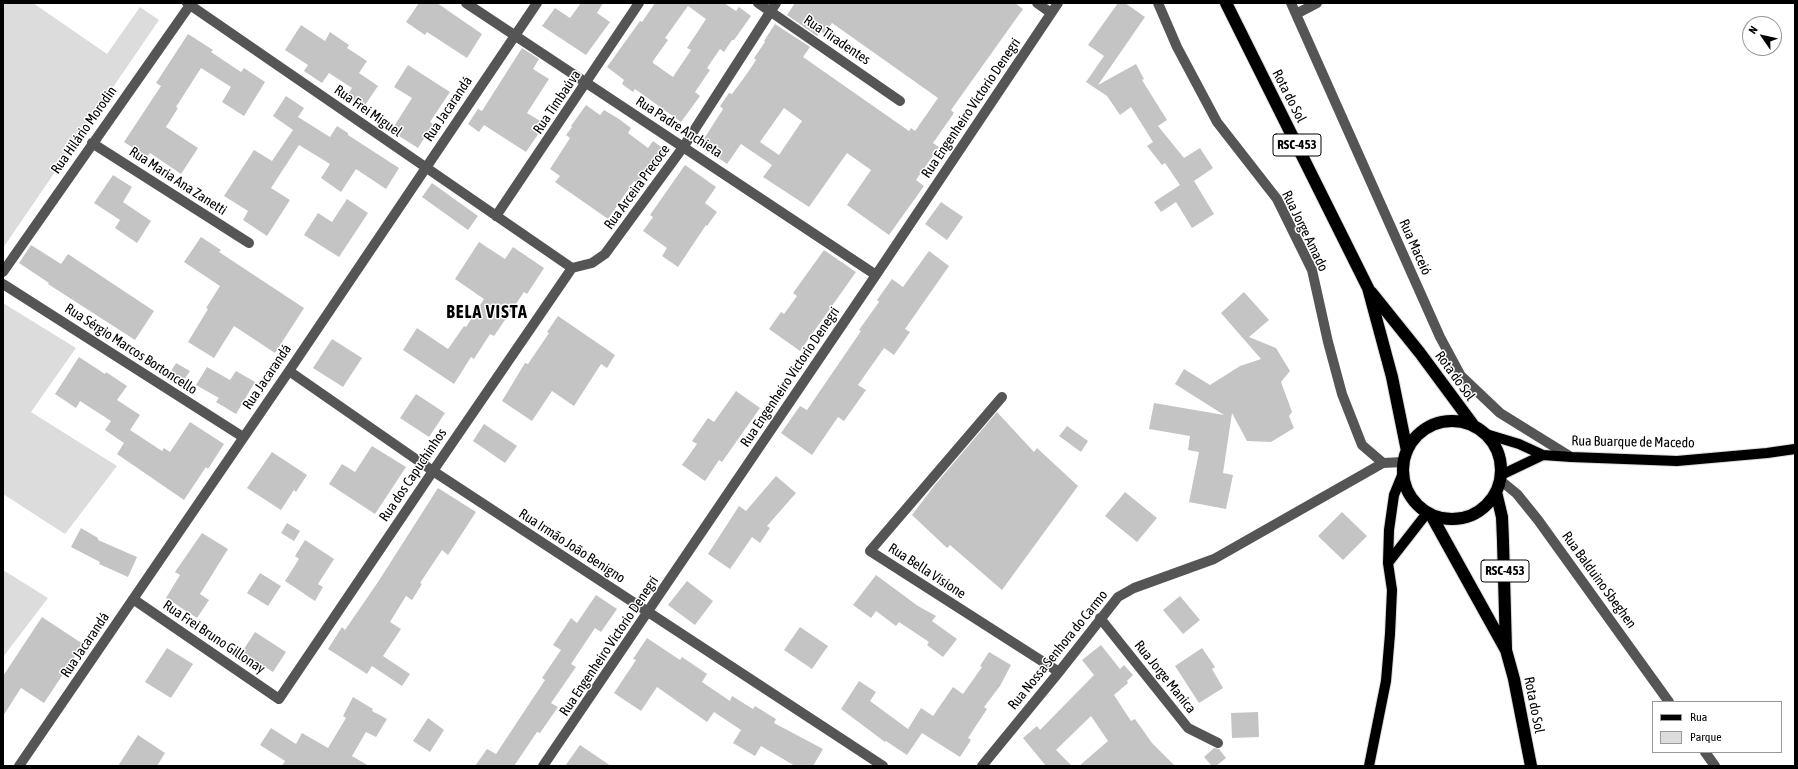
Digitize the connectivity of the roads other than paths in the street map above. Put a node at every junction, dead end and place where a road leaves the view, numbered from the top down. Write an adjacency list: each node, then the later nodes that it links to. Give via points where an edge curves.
1 (466, 3): 15 (street, Rua Padre Anchieta)
2 (537, 3): 15 (street, Rua Jacarandá)
3 (639, 3): 16 (street, Rua Timbaúva)
4 (758, 3): 12 (street, Rua Tiradentes)
5 (1037, 3): 13 (street)
6 (1058, 3): 13 (street, Rua Engenheiro Victorio Denegri)
7 (1158, 3): 37 (street, Rua Jorge Amado, via 1177,47 1217,122 1277,199 1312,270 1342,394 1362,445)
8 (1226, 3): 27 (highway, Rota do Sol / RSC-453)
9 (1291, 3): 14 (street, Rua Maceió)
10 (1317, 3): 14 (street)
11 (188, 4): 18 (street, Rua Hilário Morodin); 20 (street, Rua Frei Miguel)
12 (773, 7): 17 (street, Rua Tiradentes); 19 (street, Rua Arceira Precoce)
13 (1051, 13): 25 (street, Rua Engenheiro Victorio Denegri)
14 (1296, 14): 35 (street, Rua Maceió, via 1440,338 1461,376 1500,413)
15 (514, 36): 16 (street, Rua Padre Anchieta); 20 (street, Rua Jacarandá)
16 (586, 84): 19 (street, Rua Padre Anchieta); 21 (street, Rua Timbaúva)
17 (900, 100)
18 (92, 143): 22 (street, Rua Maria Ana Zanetti); 24 (street, Rua Hilário Morodin)
19 (684, 146): 23 (street, Rua Arceira Precoce, via 605,254 592,263); 25 (street, Rua Padre Anchieta)
20 (426, 168): 21 (street, Rua Frei Miguel); 28 (street, Rua Jacarandá)
21 (496, 216): 23 (street, Rua Frei Miguel)
22 (249, 243)
23 (572, 268): 38 (street, Rua dos Capuchinhos)
24 (3, 272)
25 (876, 275): 43 (street, Rua Engenheiro Victorio Denegri)
26 (3, 284): 32 (street, Rua Sérgio Marcos Bortoncello)
27 (1368, 288): 30 (highway, Rota do Sol / RSC-453); 36 (highway, Rota do Sol / RSC-453, via 1392,377)
28 (289, 371): 32 (street, Rua Jacarandá); 38 (street, Rua Irmão João Benigno)
29 (1002, 397): 46 (street, Rua Bella Visione, via 870,551)
30 (1474, 426): 31 (highway, Rua Buarque de Macedo / RSC-453); 36 (highway, Rua Buarque de Macedo / RSC-453, via 1456,420 1437,423 1425,429 1414,438)
31 (1486, 434): 34 (main road, Rua Buarque de Macedo, via 1519,444); 39 (highway, Rua Buarque de Macedo / RSC-453, via 1495,446 1500,460)
32 (243, 437): 42 (street, Rua Jacarandá)
33 (1795, 449): 35 (main road, Rua Buarque de Macedo, via 1677,461)
34 (1543, 455): 35 (main road, Rua Buarque de Macedo); 39 (main road, Rua Buarque de Macedo)
35 (1572, 457)
36 (1404, 462): 37 (street); 40 (highway, RSC-453, via 1408,492 1419,507); 41 (main road, Rua Buarque de Macedo, via 1394,495)
37 (1383, 463): 44 (street, Rua Nossa Senhora do Carmo, via 1214,559 1134,588 1118,597)
38 (432, 470): 43 (street, Rua Irmão João Benigno); 47 (street, Rua dos Capuchinhos)
39 (1499, 482): 40 (highway, Rua Buarque de Macedo, via 1484,507 1468,517 1443,518); 45 (highway, Rota do Sol / RSC-453); 48 (street, Rua Balduino Sbeghen, via 1517,494 1538,520)
40 (1429, 514): 41 (main road); 45 (highway, Rota do Sol / RSC-453)
41 (1388, 563): 55 (main road, Rua Buarque de Macedo, via 1392,590 1386,682)
42 (133, 599): 47 (street, Rua Frei Bruno Gillonay); 51 (street, Rua Jacarandá)
43 (648, 613): 52 (street, Rua Engenheiro Victorio Denegri); 53 (street, Rua Irmão João Benigno)
44 (1100, 618): 46 (street, Rua Nossa Senhora do Carmo); 49 (street, Rua Jorge Manica, via 1188,728)
45 (1506, 650): 56 (highway, Rota do Sol / RSC-453)
46 (1059, 672): 54 (street, Rua Nossa Senhora do Carmo)
47 (279, 699)
48 (1668, 701)
49 (1218, 743)
50 (1706, 753): 57 (street)
51 (19, 766)
52 (544, 766)
53 (883, 766)
54 (982, 766)
55 (1369, 766)
56 (1531, 766)
57 (1715, 766)

